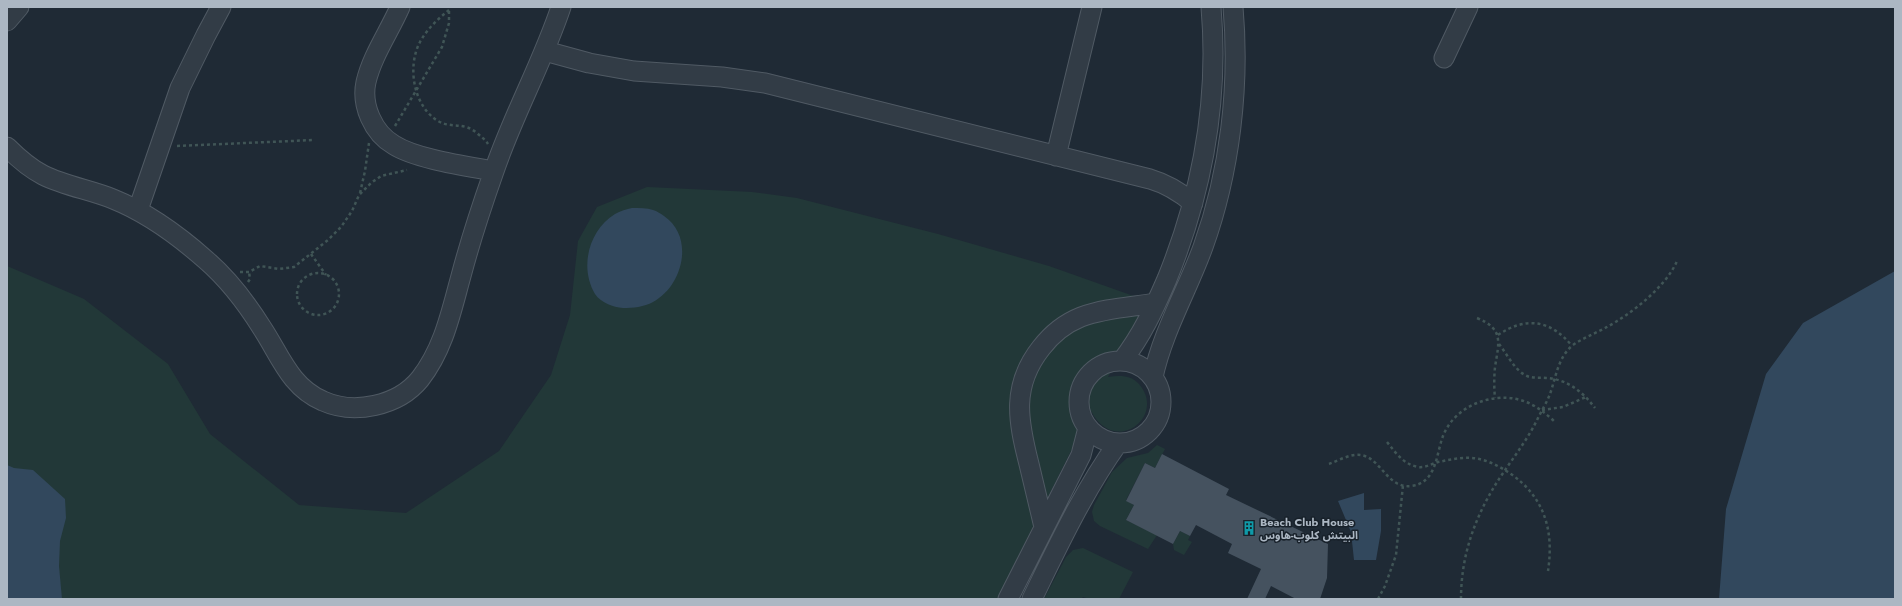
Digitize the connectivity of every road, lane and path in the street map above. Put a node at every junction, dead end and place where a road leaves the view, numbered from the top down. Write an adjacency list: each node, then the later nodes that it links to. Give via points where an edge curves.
1 (19, 7): 10 (street)
2 (221, 7): 17 (street, via 180,88)
3 (400, 7): 24 (street, via 366,82 367,110 373,122 385,139 403,150)
4 (561, 7): 11 (street)
5 (1092, 7): 21 (street)
6 (1211, 7): 27 (street, via 1210,115)
7 (1233, 7): 39 (street, via 1235,71 1224,164 1203,245 1161,346)
8 (1468, 7): 12 (street)
9 (449, 8): 13 (path, via 448,29 442,47); 13 (path, via 429,30 416,50 413,70)
10 (7, 21)
11 (545, 51): 21 (street, via 589,63 634,70 765,83); 24 (street)
12 (1444, 58)
13 (416, 90): 14 (path); 24 (path, via 423,107 436,120 466,126 487,142)
14 (394, 127)
15 (364, 137): 18 (path)
16 (314, 140): 17 (path, via 186,147)
17 (161, 142): 28 (street)
18 (369, 142): 20 (path); 26 (path)
19 (7, 147): 28 (street, via 23,163 44,176)
20 (375, 148)
21 (1056, 156): 27 (street, via 1164,184 1180,192)
22 (400, 166): 23 (path)
23 (407, 170): 25 (path); 26 (path, via 381,176)
24 (488, 170): 32 (street, via 448,328 419,381 398,397 374,406 348,408 322,401 300,387 284,367 263,329)
25 (414, 171)
26 (359, 195): 29 (path, via 352,212 341,227)
27 (1193, 203): 33 (street, via 1178,250)
28 (138, 210): 32 (street, via 175,234 208,261)
29 (311, 254): 31 (path); 32 (path, via 294,266 279,269 260,266 250,272 241,271)
30 (1677, 261): 37 (path, via 1673,271 1659,288 1620,319)
31 (326, 275): 31 (path, via 320,273 307,276 298,286 300,305 310,314 329,312 337,302 336,283)
32 (228, 282)
33 (1156, 304): 38 (street, via 1140,336); 53 (street, via 1100,311 1080,317 1046,341 1033,358 1024,376 1019,397 1019,417)
34 (1477, 318): 35 (path, via 1492,326)
35 (1498, 335): 36 (path); 37 (path, via 1507,328 1519,324 1543,324 1560,333)
36 (1499, 344): 40 (path, via 1520,372 1526,376); 42 (path, via 1494,376)
37 (1572, 346): 40 (path, via 1564,356)
38 (1122, 361): 39 (street, via 1144,368); 46 (street, via 1101,365 1085,379 1078,399 1082,419)
39 (1153, 377): 48 (street, via 1161,396 1160,411 1154,426 1138,439)
40 (1554, 379): 41 (path, via 1567,383); 44 (path)
41 (1586, 397): 43 (path); 44 (path, via 1563,407)
42 (1495, 398): 44 (path, via 1520,399); 49 (path, via 1470,406 1459,413 1450,423 1442,440)
43 (1595, 408)
44 (1542, 410): 45 (path); 51 (path)
45 (1555, 422)
46 (1088, 428): 48 (street, via 1101,438); 53 (street, via 1081,455)
47 (1387, 442): 49 (path, via 1400,459 1409,464 1418,467)
48 (1118, 443): 56 (street, via 1079,505)
49 (1436, 463): 51 (path, via 1454,458 1472,458 1490,462); 52 (path, via 1424,481 1411,486)
50 (1329, 464): 52 (path, via 1356,455 1365,456 1373,460 1389,478)
51 (1505, 470): 54 (path, via 1531,492 1545,516 1551,554); 58 (path, via 1481,510 1470,535 1464,561)
52 (1403, 485): 57 (path, via 1396,555)
53 (1044, 526): 55 (street)
54 (1548, 571)
55 (1008, 599)
56 (1032, 599)
57 (1378, 599)
58 (1461, 599)

